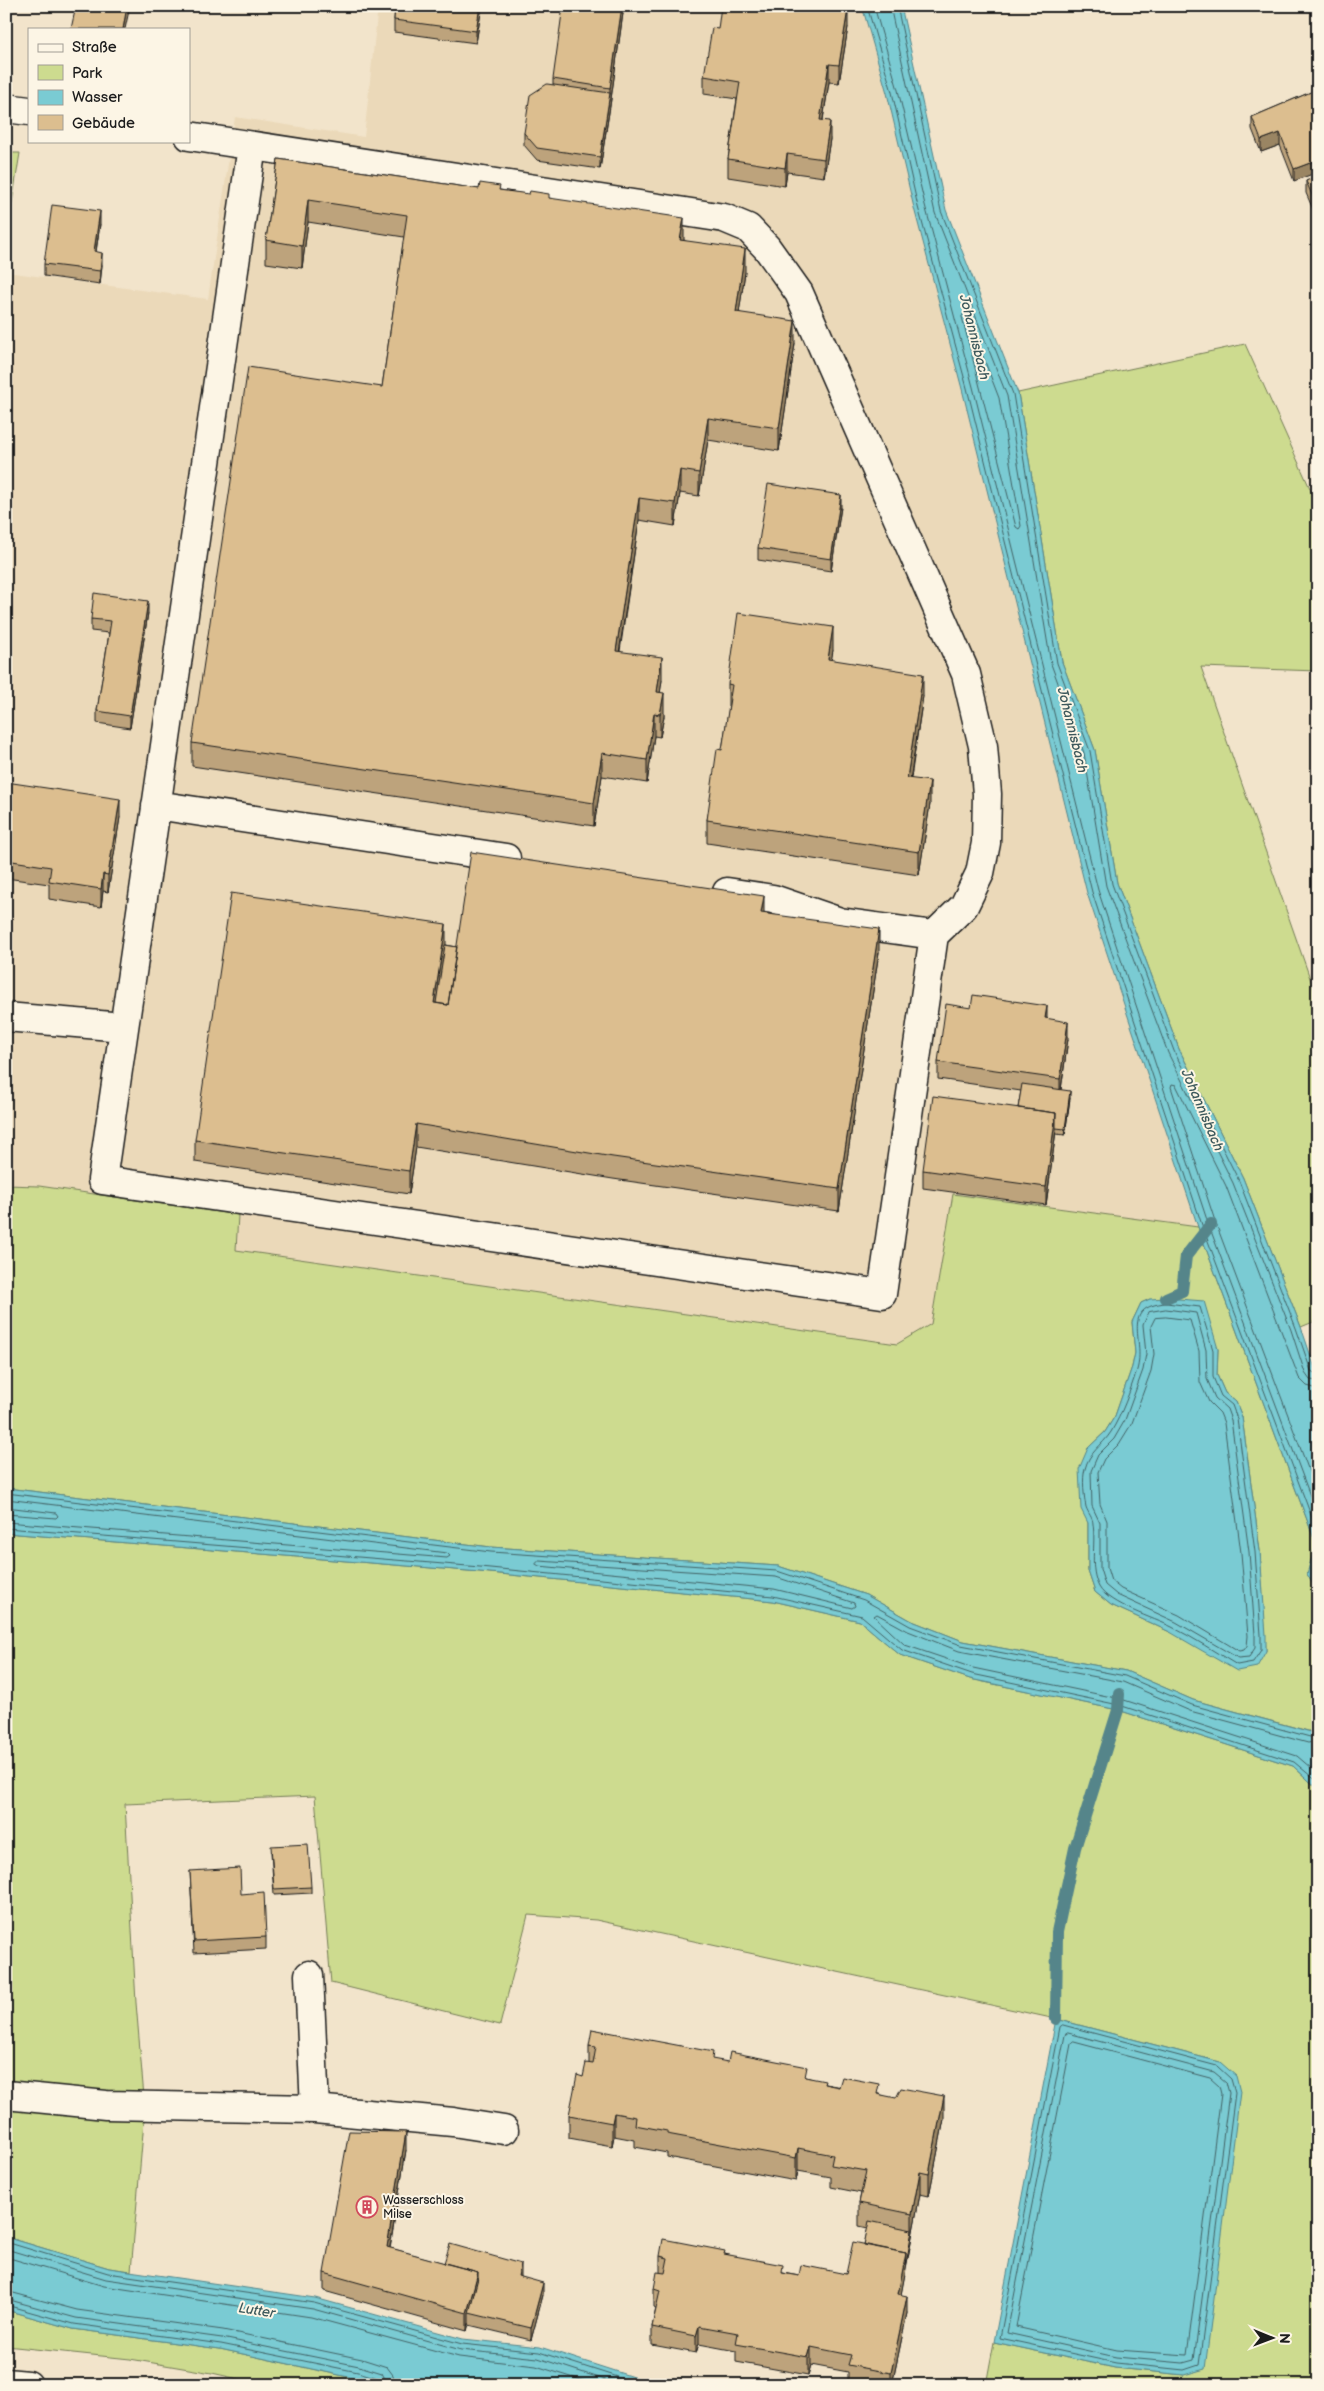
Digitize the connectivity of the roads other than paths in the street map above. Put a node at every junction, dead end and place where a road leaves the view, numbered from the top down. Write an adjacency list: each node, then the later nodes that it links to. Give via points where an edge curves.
1 (6, 108): 2 (street)
2 (28, 111)
3 (190, 136): 4 (street)
4 (252, 146): 5 (street); 8 (street, via 724,218 748,228 767,248 799,292 966,674 983,746 986,843 980,873 964,906)
5 (156, 805): 6 (street); 10 (street)
6 (528, 862)
7 (704, 888): 8 (street, via 773,899 840,922)
8 (934, 935): 10 (street, via 882,1294 102,1180)
9 (6, 1017): 10 (street)
10 (123, 1027)
11 (309, 1975): 13 (street)
12 (6, 2095): 13 (street, via 106,2105)
13 (315, 2109): 14 (street)
14 (504, 2130)
15 (6, 2383): 16 (street)
16 (28, 2385)

